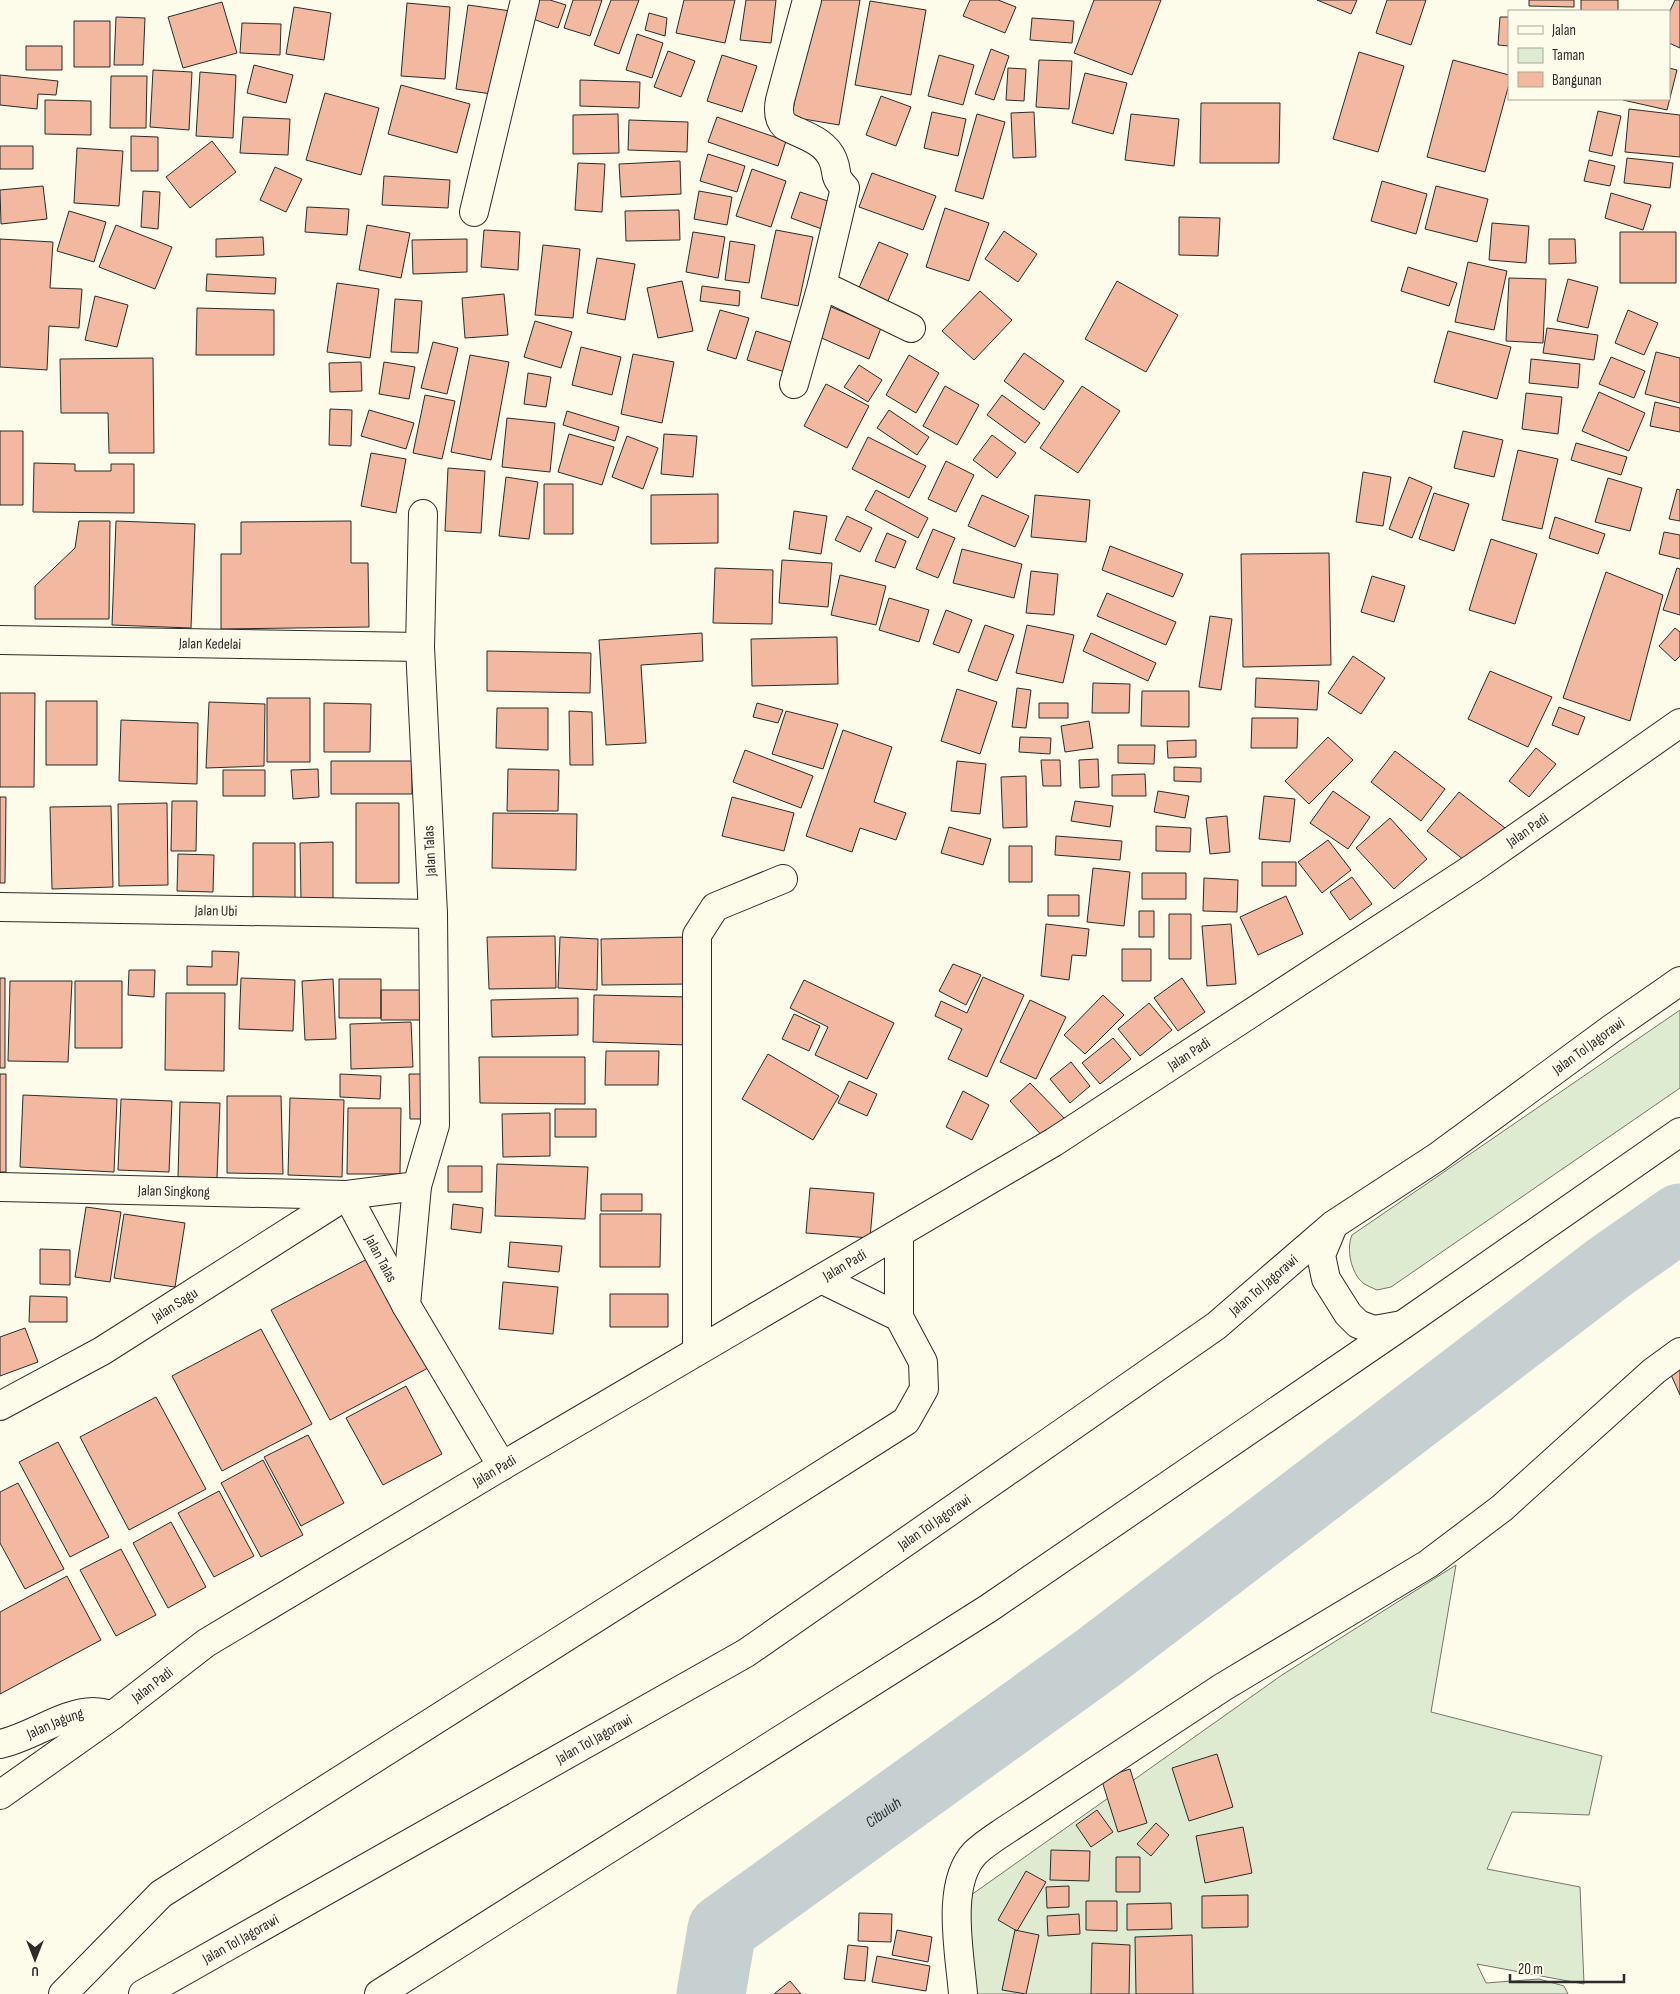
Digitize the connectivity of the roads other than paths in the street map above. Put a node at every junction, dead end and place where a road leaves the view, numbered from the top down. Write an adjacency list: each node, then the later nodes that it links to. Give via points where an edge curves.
1 (525, 0): 3 (main road)
2 (808, 0): 4 (main road, via 780,100 779,115 785,126 824,146 834,163 835,178 845,188)
3 (474, 212)
4 (822, 285): 5 (main road); 6 (main road)
5 (911, 328)
6 (794, 384)
7 (423, 514): 9 (main road, Jalan Talas)
8 (0, 640): 9 (main road, Jalan Kedelai)
9 (420, 647): 13 (main road, Jalan Talas)
10 (1680, 724): 20 (main road, Jalan Padi, via 1473,868 1054,1142)
11 (782, 879): 25 (main road, via 715,907 696,935)
12 (0, 907): 13 (main road, Jalan Ubi)
13 (433, 914): 16 (main road, Jalan Talas, via 435,1125)
14 (1680, 981): 19 (main road, Jalan Tol Jagorawi, via 1611,1028 1438,1157)
15 (1680, 1132): 24 (main road)
16 (417, 1186): 18 (main road); 22 (main road, Jalan Talas)
17 (0, 1187): 18 (main road, Jalan Singkong)
18 (347, 1195): 22 (main road, Jalan Talas); 27 (main road, Jalan Sagu, via 102,1351)
19 (1333, 1225): 24 (main road, via 1321,1255 1326,1279 1348,1314 1358,1324 1374,1330); 33 (main road, Jalan Tol Jagorawi, via 1216,1326 746,1653)
20 (899, 1234): 21 (main road, Jalan Padi); 23 (main road)
21 (822, 1279): 23 (main road); 25 (main road, Jalan Padi)
22 (406, 1306): 28 (main road, Jalan Talas)
23 (899, 1317): 32 (main road, via 923,1362 924,1389 906,1421 161,1894)
24 (1404, 1324): 34 (main road, via 988,1608)
25 (697, 1351): 28 (main road, Jalan Padi)
26 (1680, 1352): 35 (main road, via 1654,1371 1502,1508 1428,1564 1223,1687 975,1852 963,1869 958,1888 957,1928)
27 (0, 1406)
28 (502, 1466): 29 (main road, Jalan Padi, via 206,1643)
29 (112, 1715): 30 (main road, Jalan Jagung, via 93,1712 72,1716); 31 (main road, Jalan Padi)
30 (0, 1744)
31 (0, 1795)
32 (63, 1994)
33 (143, 1994)
34 (379, 1994)
35 (964, 1994)

